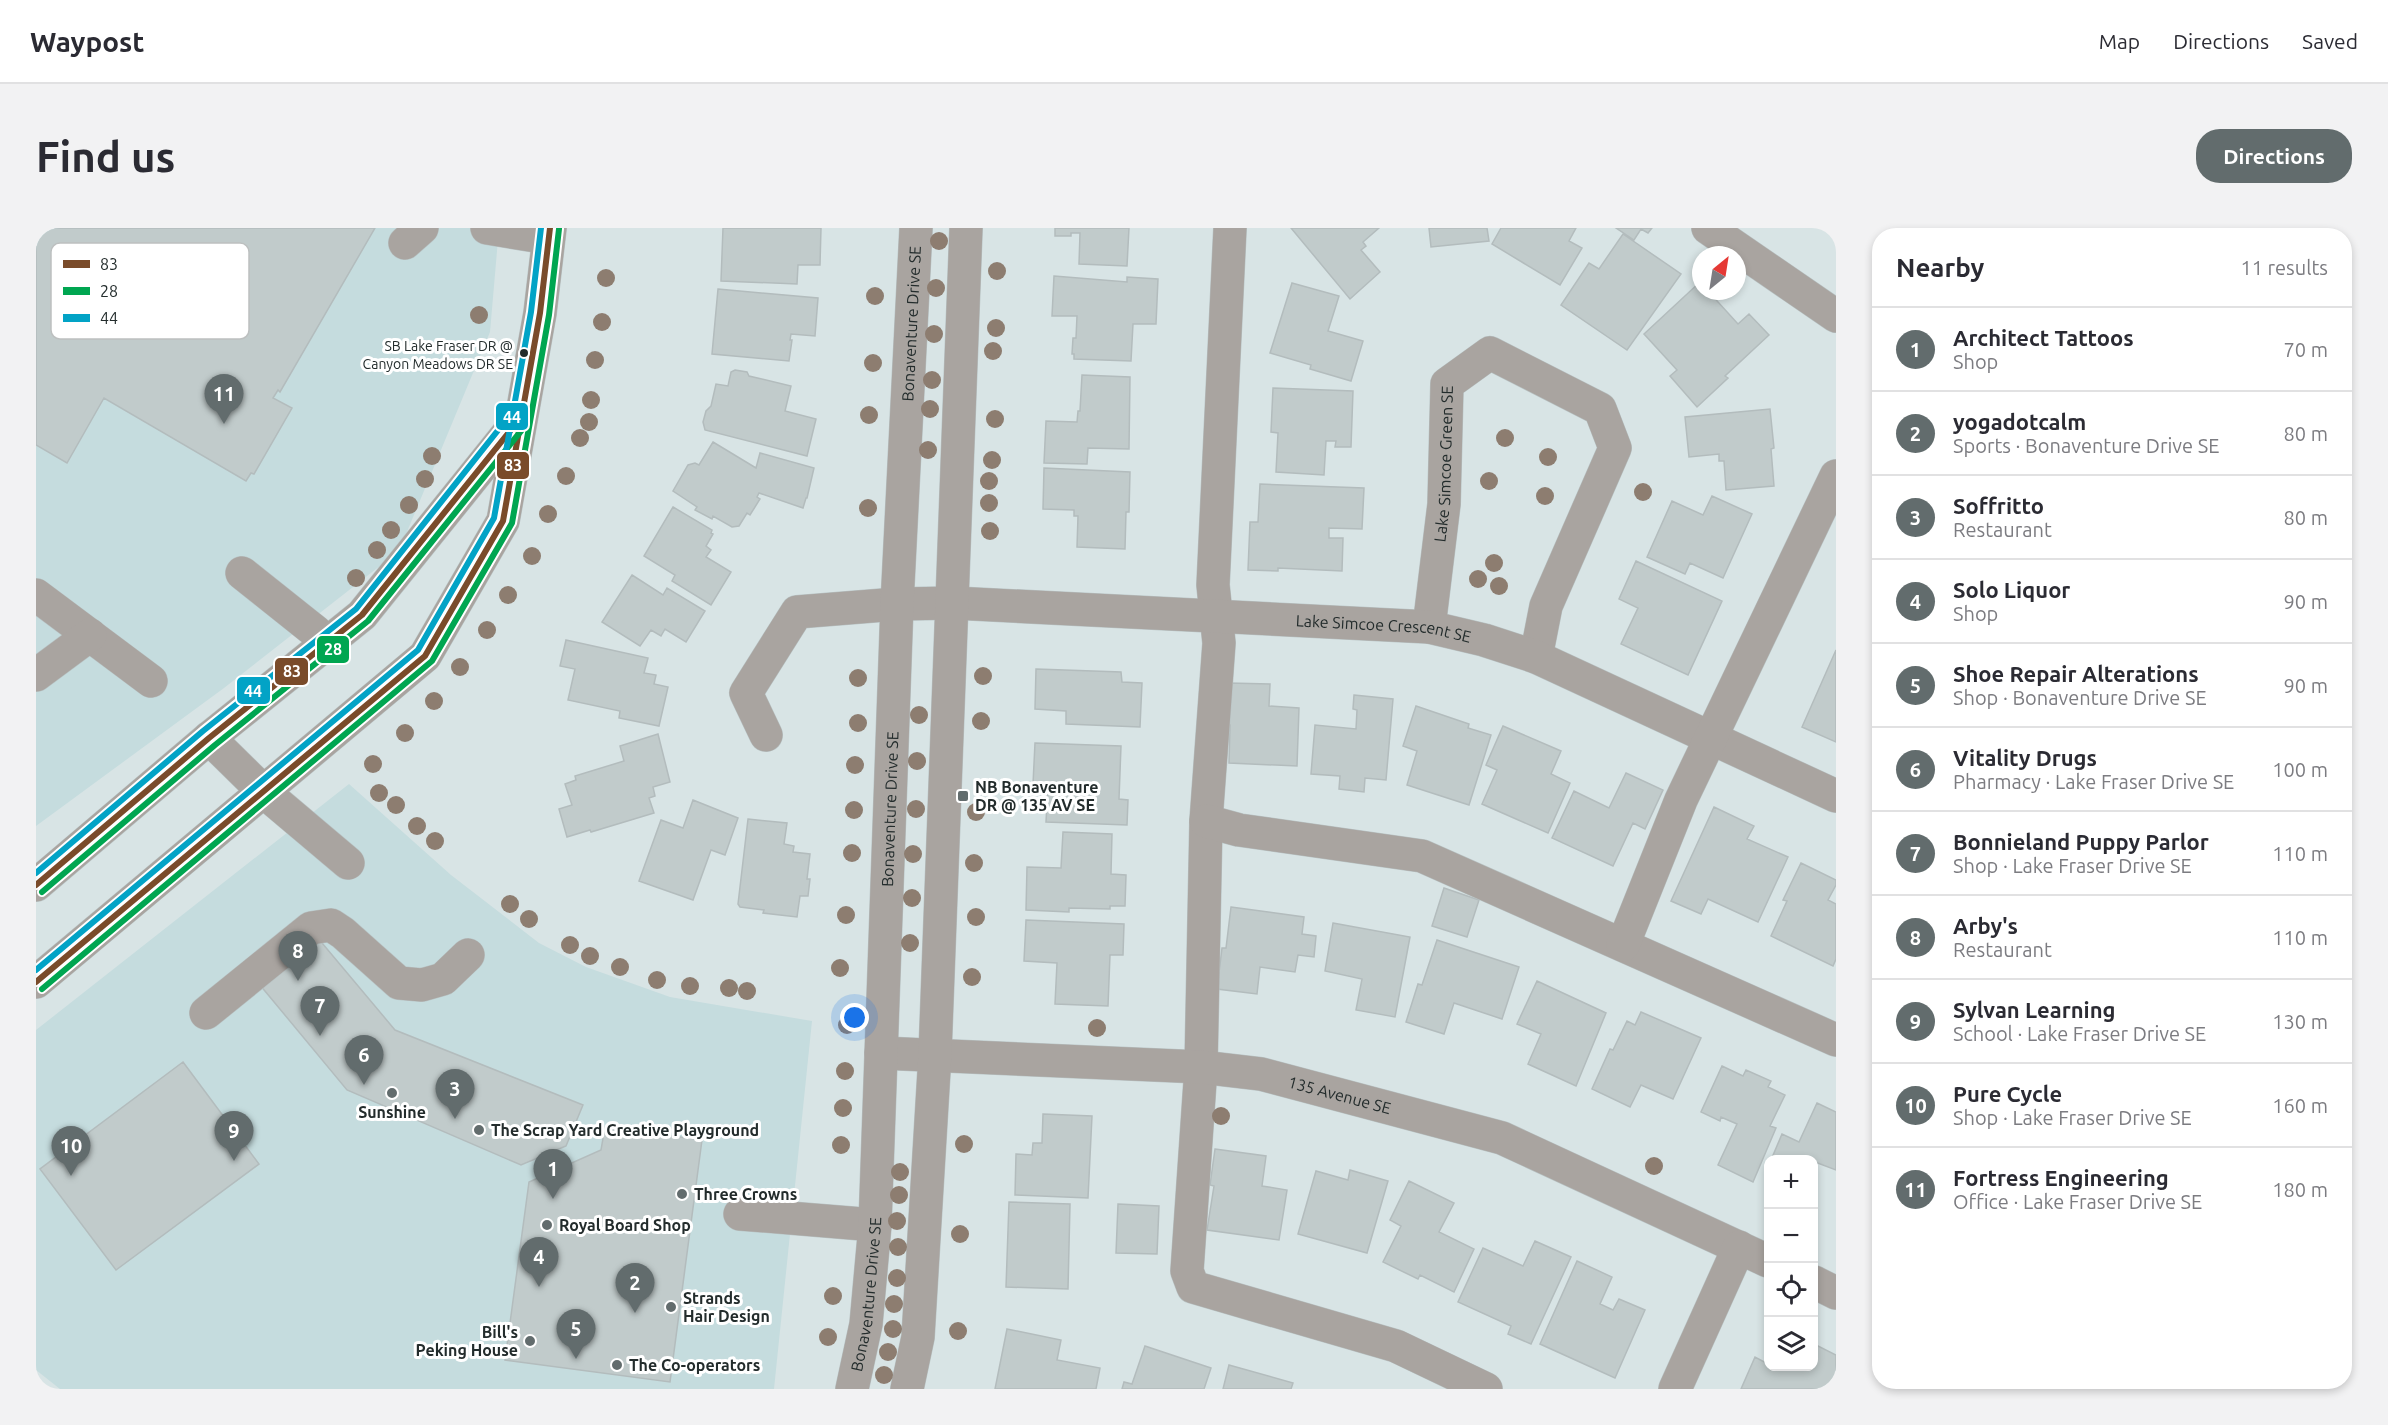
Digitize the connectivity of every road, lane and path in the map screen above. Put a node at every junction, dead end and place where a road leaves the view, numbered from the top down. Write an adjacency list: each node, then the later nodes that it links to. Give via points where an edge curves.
1 (487, 228): 6 (street)
2 (916, 228): 13 (street, Bonaventure Drive SE)
3 (966, 228): 12 (street)
4 (1230, 228): 14 (street, via 1213,585)
5 (1708, 228): 7 (street)
6 (549, 233): 8 (street)
7 (1836, 316)
8 (522, 416): 17 (street, via 362,615); 24 (street, via 503,521 425,656)
9 (1836, 476): 23 (street)
10 (242, 573): 17 (street, via 316,632)
11 (36, 595): 16 (street)
12 (954, 603): 13 (street, Lake Simcoe Crescent SE); 14 (street, Lake Simcoe Crescent SE); 35 (street)
13 (897, 604): 21 (street, Lake Simcoe Crescent SE, via 797,612 746,693); 34 (street, Bonaventure Drive SE)
14 (1217, 616): 15 (street, Lake Simcoe Crescent SE); 26 (street, via 1219,643)
15 (1429, 627): 18 (street, Lake Simcoe Crescent SE); 18 (street, Lake Simcoe Green SE, via 1444,504 1447,384 1490,353 1600,409 1615,447 1546,606)
16 (90, 635): 19 (street); 20 (street)
17 (325, 645): 22 (street)
18 (1536, 657): 23 (street, Lake Simcoe Crescent SE)
19 (36, 675)
20 (151, 681)
21 (766, 735)
22 (209, 738): 24 (street); 28 (street)
23 (1709, 739): 25 (street, Lake Simcoe Crescent SE); 29 (street)
24 (264, 792): 27 (street); 31 (street)
25 (1836, 796)
26 (1206, 821): 29 (street, via 1239,830 1422,856); 36 (street)
27 (348, 863)
28 (36, 885)
29 (1623, 945): 33 (street)
30 (468, 955): 32 (street, via 443,979 422,985 399,983 331,925 311,928)
31 (36, 982)
32 (206, 1013)
33 (1836, 1040)
34 (881, 1053): 35 (street, 135 Avenue SE); 38 (street, Bonaventure Drive SE)
35 (935, 1054): 36 (street, 135 Avenue SE); 44 (street, via 918,1337)
36 (1201, 1067): 39 (street, 135 Avenue SE, via 1261,1074 1502,1138); 45 (street, via 1187,1271 1193,1287 1396,1346)
37 (740, 1214): 38 (street)
38 (875, 1225): 43 (street, Bonaventure Drive SE, via 866,1324)
39 (1739, 1247): 40 (street, 135 Avenue SE); 46 (street)
40 (1764, 1259)
41 (1818, 1284): 42 (street)
42 (1836, 1293)
43 (852, 1389)
44 (907, 1389)
45 (1486, 1389)
46 (1675, 1389)

